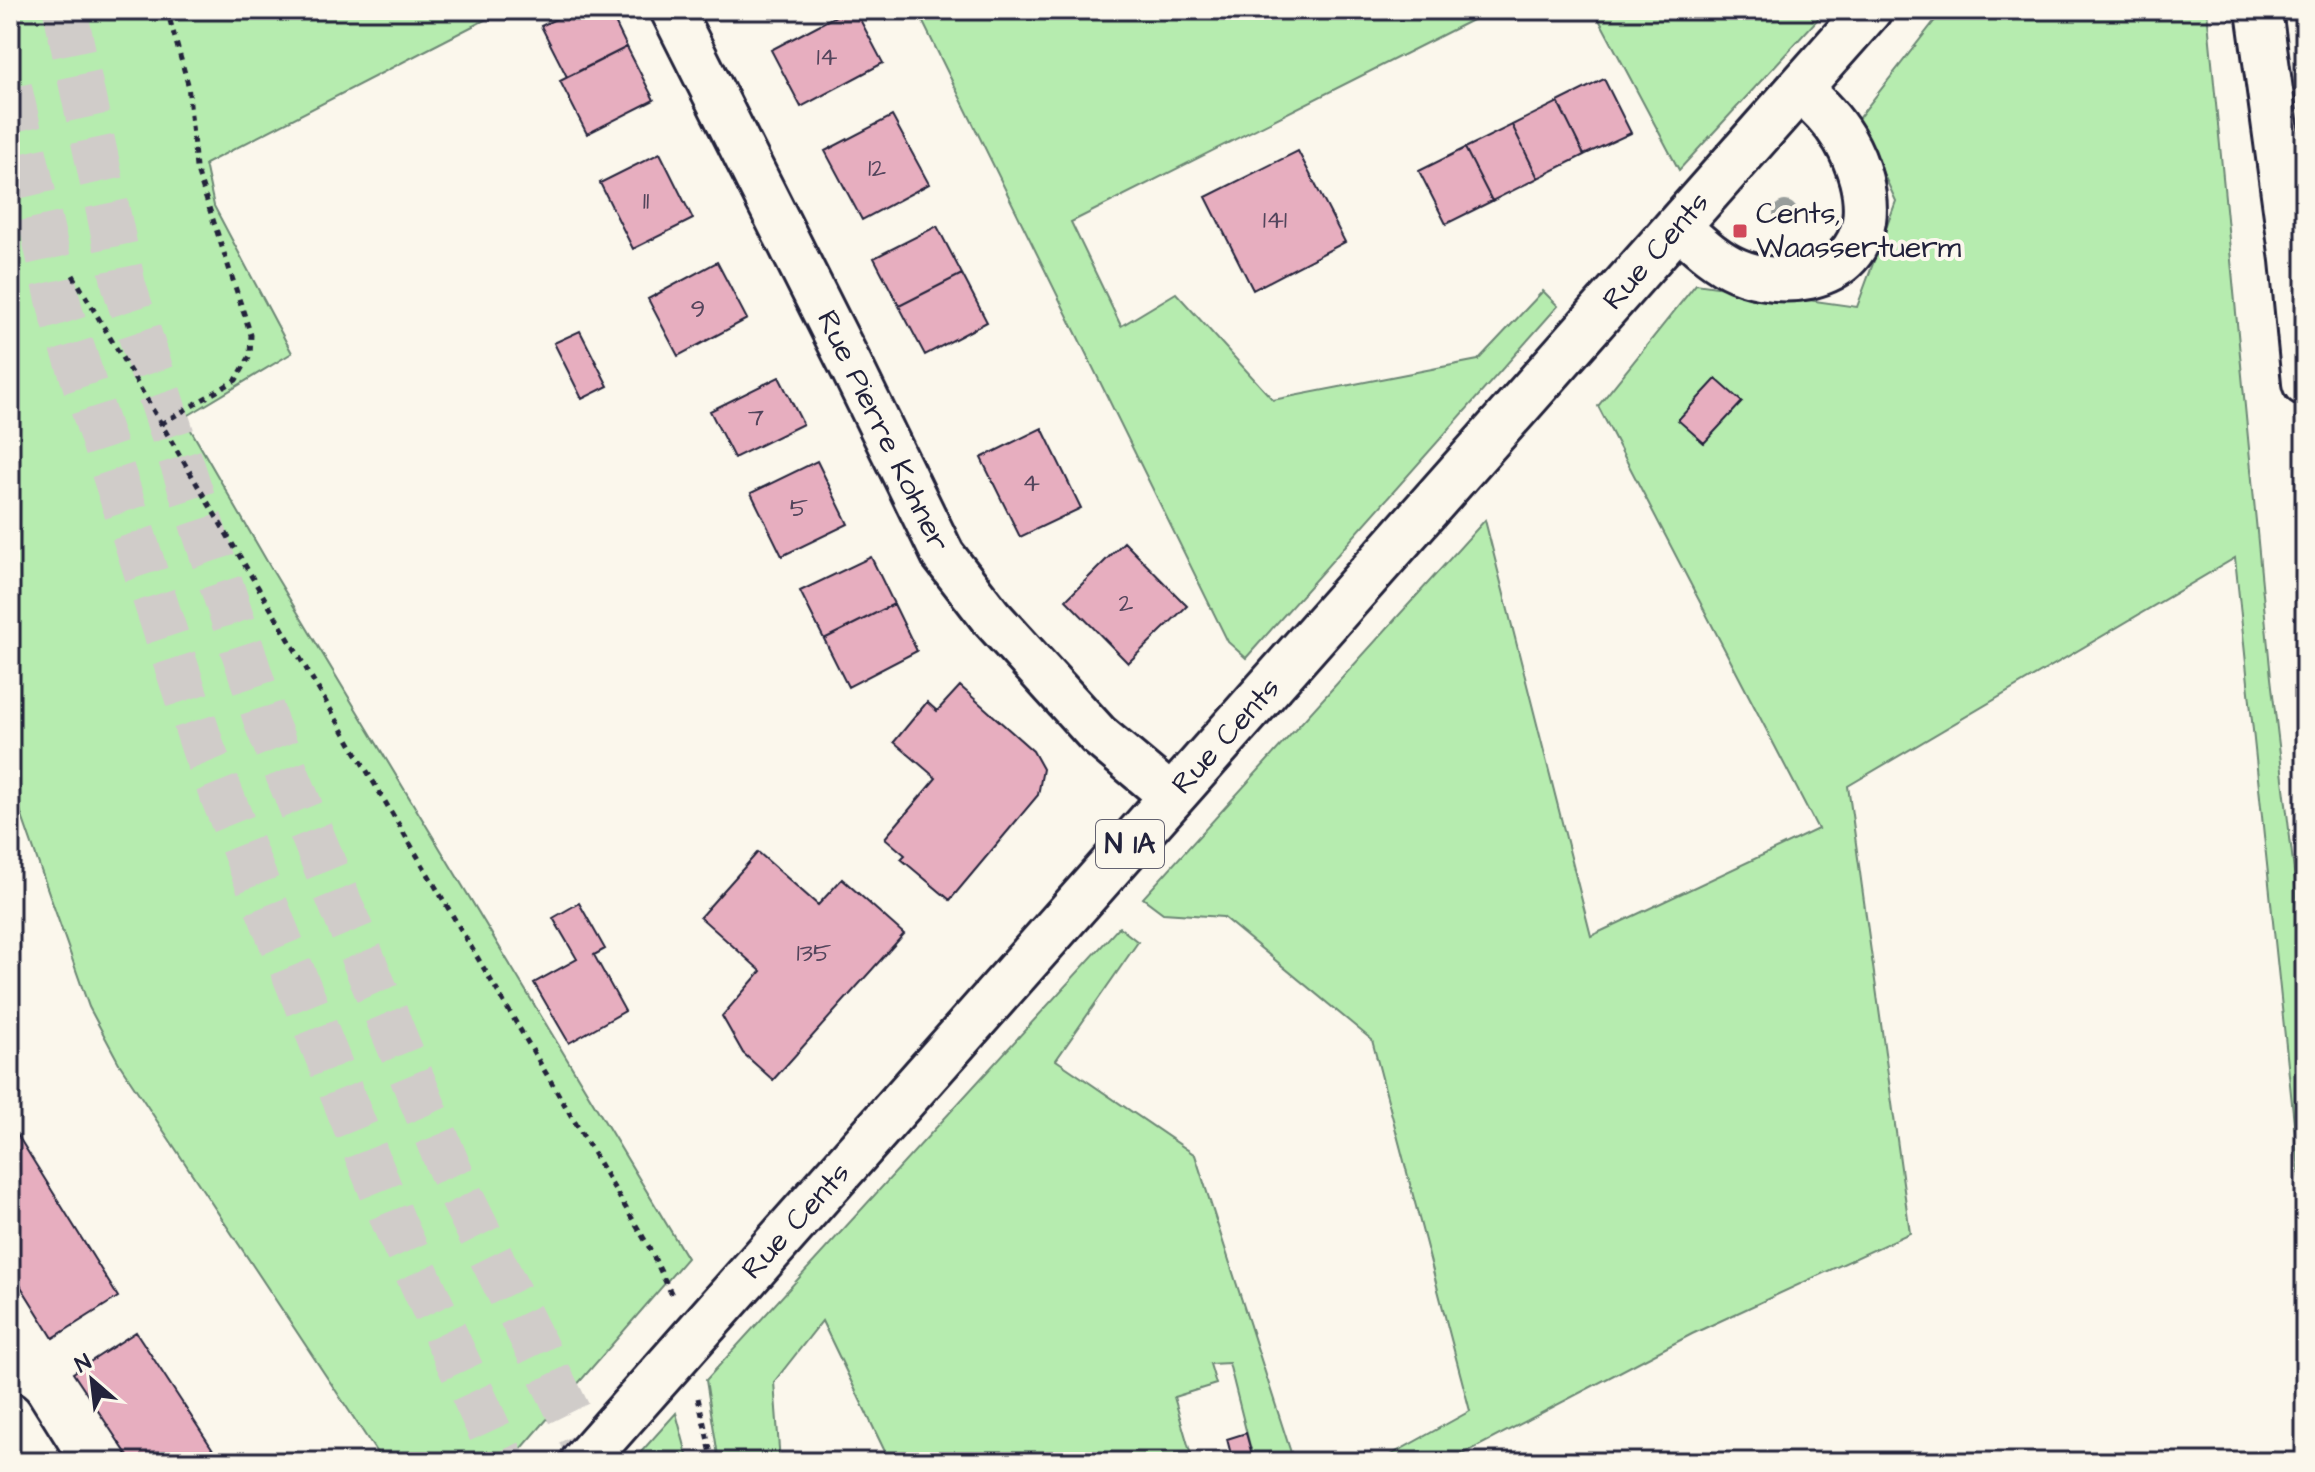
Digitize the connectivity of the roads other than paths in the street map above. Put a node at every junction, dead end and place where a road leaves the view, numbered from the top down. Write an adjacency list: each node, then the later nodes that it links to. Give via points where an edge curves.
1 (672, 10): 7 (street, Rue Pierre Kohner, via 943,555 990,616 1098,735)
2 (1869, 10): 4 (main road, Rue Cents / N 1A)
3 (2259, 10): 6 (main road)
4 (1799, 89): 5 (main road, Rue Cents / N 1A); 5 (street, via 1820,106 1859,168 1863,234 1848,258 1826,273 1795,280 1766,278 1736,270)
5 (1678, 226): 7 (main road, Rue Cents / N 1A)
6 (2305, 383)
7 (1172, 797): 10 (main road, Rue Cents / N 1A)
8 (10, 1414): 9 (street)
9 (40, 1462)
10 (583, 1462)

